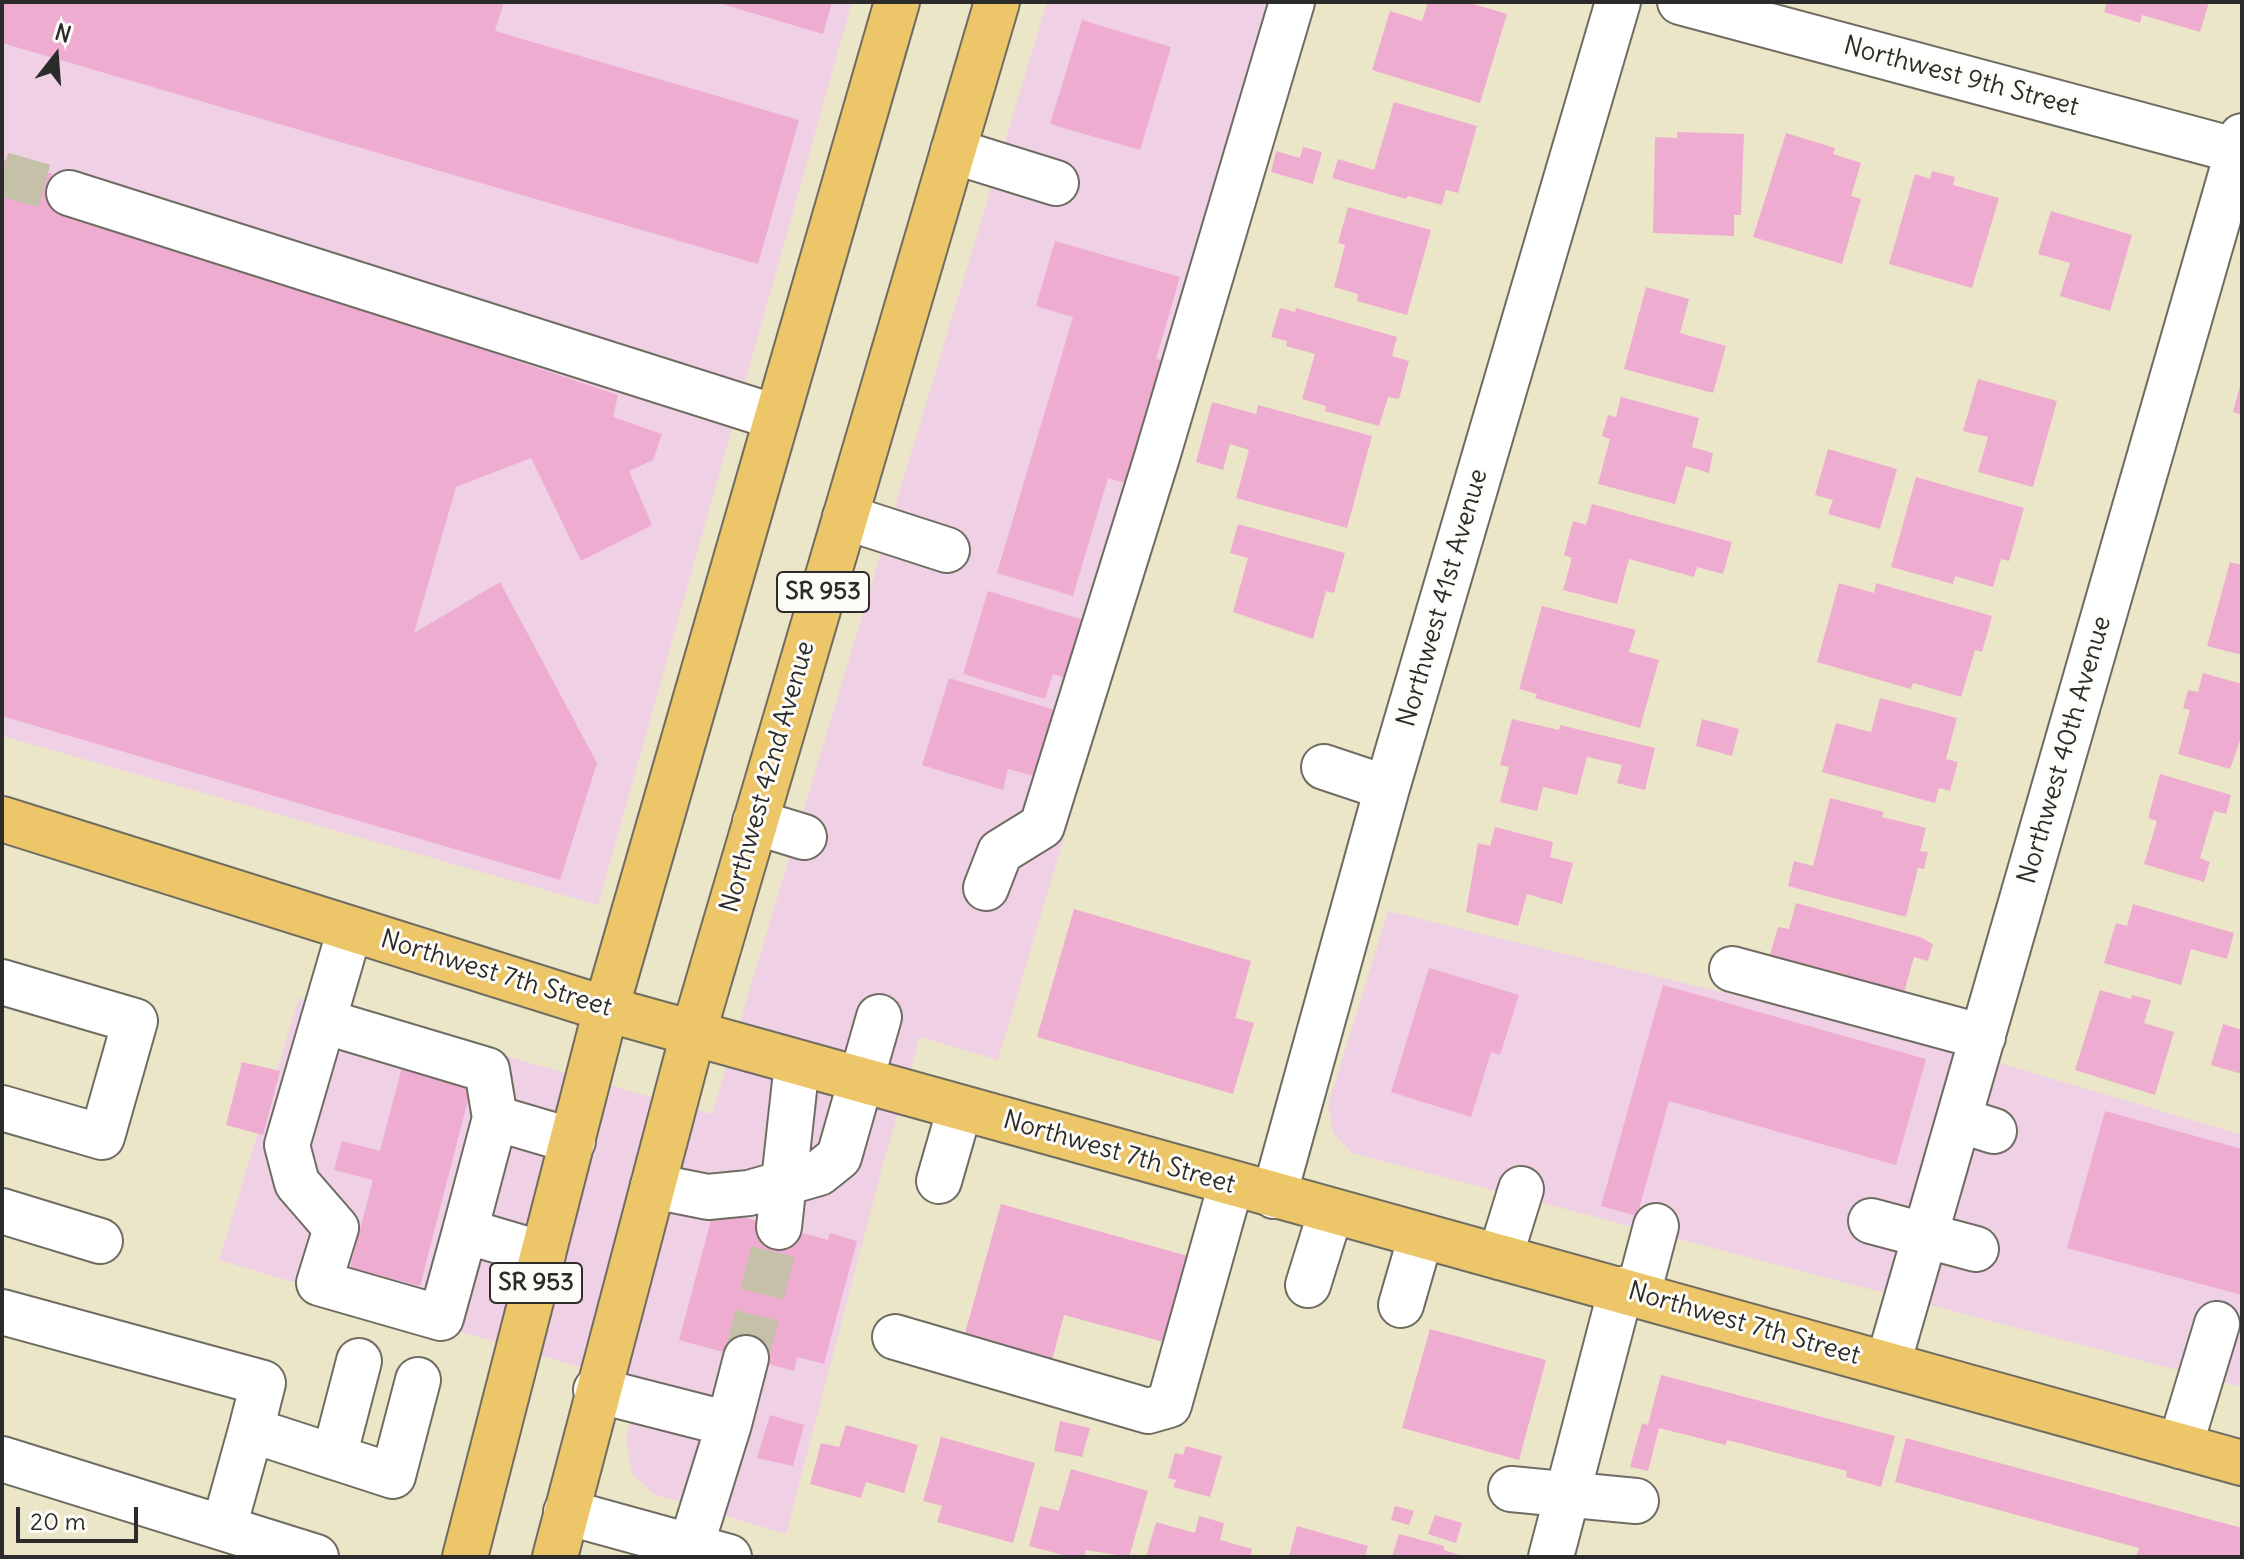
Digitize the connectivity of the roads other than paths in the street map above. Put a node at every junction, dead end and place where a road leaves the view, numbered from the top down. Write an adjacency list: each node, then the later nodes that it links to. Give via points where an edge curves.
1 (897, 2): 10 (main road, SR 953)
2 (997, 2): 7 (main road, Northwest 42nd Avenue / SR 953)
3 (1292, 2): 18 (street, via 1042,826 1000,852)
4 (1618, 2): 14 (street, Northwest 41st Avenue)
5 (1680, 2): 6 (street, Northwest 9th Street)
6 (2241, 146): 26 (street, Northwest 40th Avenue)
7 (953, 151): 8 (street); 11 (main road, Northwest 42nd Avenue / SR 953)
8 (1056, 183)
9 (69, 193): 10 (street)
10 (775, 417): 22 (main road, SR 953)
11 (845, 517): 12 (street); 16 (main road, Northwest 42nd Avenue / SR 953)
12 (947, 550)
13 (1324, 767): 14 (street)
14 (1387, 788): 38 (street, Northwest 41st Avenue)
15 (2, 819): 19 (main road, Northwest 7th Street)
16 (755, 822): 17 (street); 25 (main road, Northwest 42nd Avenue / SR 953)
17 (804, 837)
18 (986, 888)
19 (350, 929): 22 (main road, Northwest 7th Street); 24 (street)
20 (1732, 969): 26 (street)
21 (2, 982): 29 (street, via 135,1021 102,1137)
22 (606, 1009): 25 (main road, Northwest 7th Street); 32 (main road, SR 953)
23 (879, 1017): 28 (street)
24 (323, 1021): 31 (street, via 487,1070); 44 (street, via 287,1145 297,1183 336,1228 319,1283 441,1318)
25 (693, 1034): 27 (main road, Northwest 7th Street); 36 (main road, Northwest 42nd Avenue / SR 953)
26 (1983, 1037): 46 (street, Northwest 40th Avenue, via 1977,1125)
27 (797, 1063): 28 (main road, Northwest 7th Street); 34 (street)
28 (861, 1081): 30 (main road, Northwest 7th Street); 34 (street, via 839,1157 819,1173)
29 (2, 1108)
30 (960, 1108): 33 (street); 35 (main road, Northwest 7th Street)
31 (495, 1118): 32 (street); 44 (street)
32 (573, 1141): 49 (main road, SR 953)
33 (939, 1181)
34 (784, 1183): 36 (street, via 708,1197); 43 (street)
35 (1231, 1184): 38 (main road, Northwest 7th Street); 56 (street, via 1169,1405 1148,1411)
36 (653, 1186): 61 (main road, Northwest 42nd Avenue / SR 953)
37 (1521, 1189): 50 (street)
38 (1274, 1196): 40 (main road, Northwest 7th Street)
39 (2, 1211): 47 (street)
40 (1331, 1211): 45 (main road, Northwest 7th Street); 51 (street)
41 (1871, 1221): 46 (street)
42 (1656, 1226): 52 (street)
43 (779, 1227)
44 (465, 1231): 49 (street)
45 (1421, 1236): 50 (main road, Northwest 7th Street); 53 (street)
46 (1925, 1236): 48 (street); 59 (street, Northwest 40th Avenue)
47 (100, 1241)
48 (1976, 1249)
49 (543, 1254): 75 (main road, SR 953)
50 (1500, 1257): 52 (main road, Northwest 7th Street)
51 (1308, 1285)
52 (1629, 1291): 59 (main road, Northwest 7th Street); 69 (street)
53 (1401, 1305)
54 (2, 1312): 63 (street, via 263,1383)
55 (2217, 1324): 64 (street)
56 (895, 1337)
57 (746, 1358): 62 (street)
58 (359, 1361): 65 (street)
59 (1888, 1364): 64 (main road, Northwest 7th Street)
60 (418, 1380): 65 (street, via 393,1476)
61 (596, 1390): 62 (street); 71 (main road, Northwest 42nd Avenue / SR 953)
62 (729, 1424): 73 (street)
63 (251, 1430): 65 (street); 72 (street)
64 (2180, 1446): 67 (main road, Northwest 7th Street)
65 (334, 1457)
66 (2, 1459): 72 (street)
67 (2242, 1463)
68 (1511, 1489): 69 (street)
69 (1566, 1496): 70 (street); 77 (street)
70 (1636, 1501)
71 (566, 1512): 73 (street); 76 (main road, Northwest 42nd Avenue / SR 953)
72 (224, 1527): 74 (street)
73 (710, 1552)
74 (316, 1557)
75 (465, 1557)
76 (555, 1557)
77 (1551, 1557)

